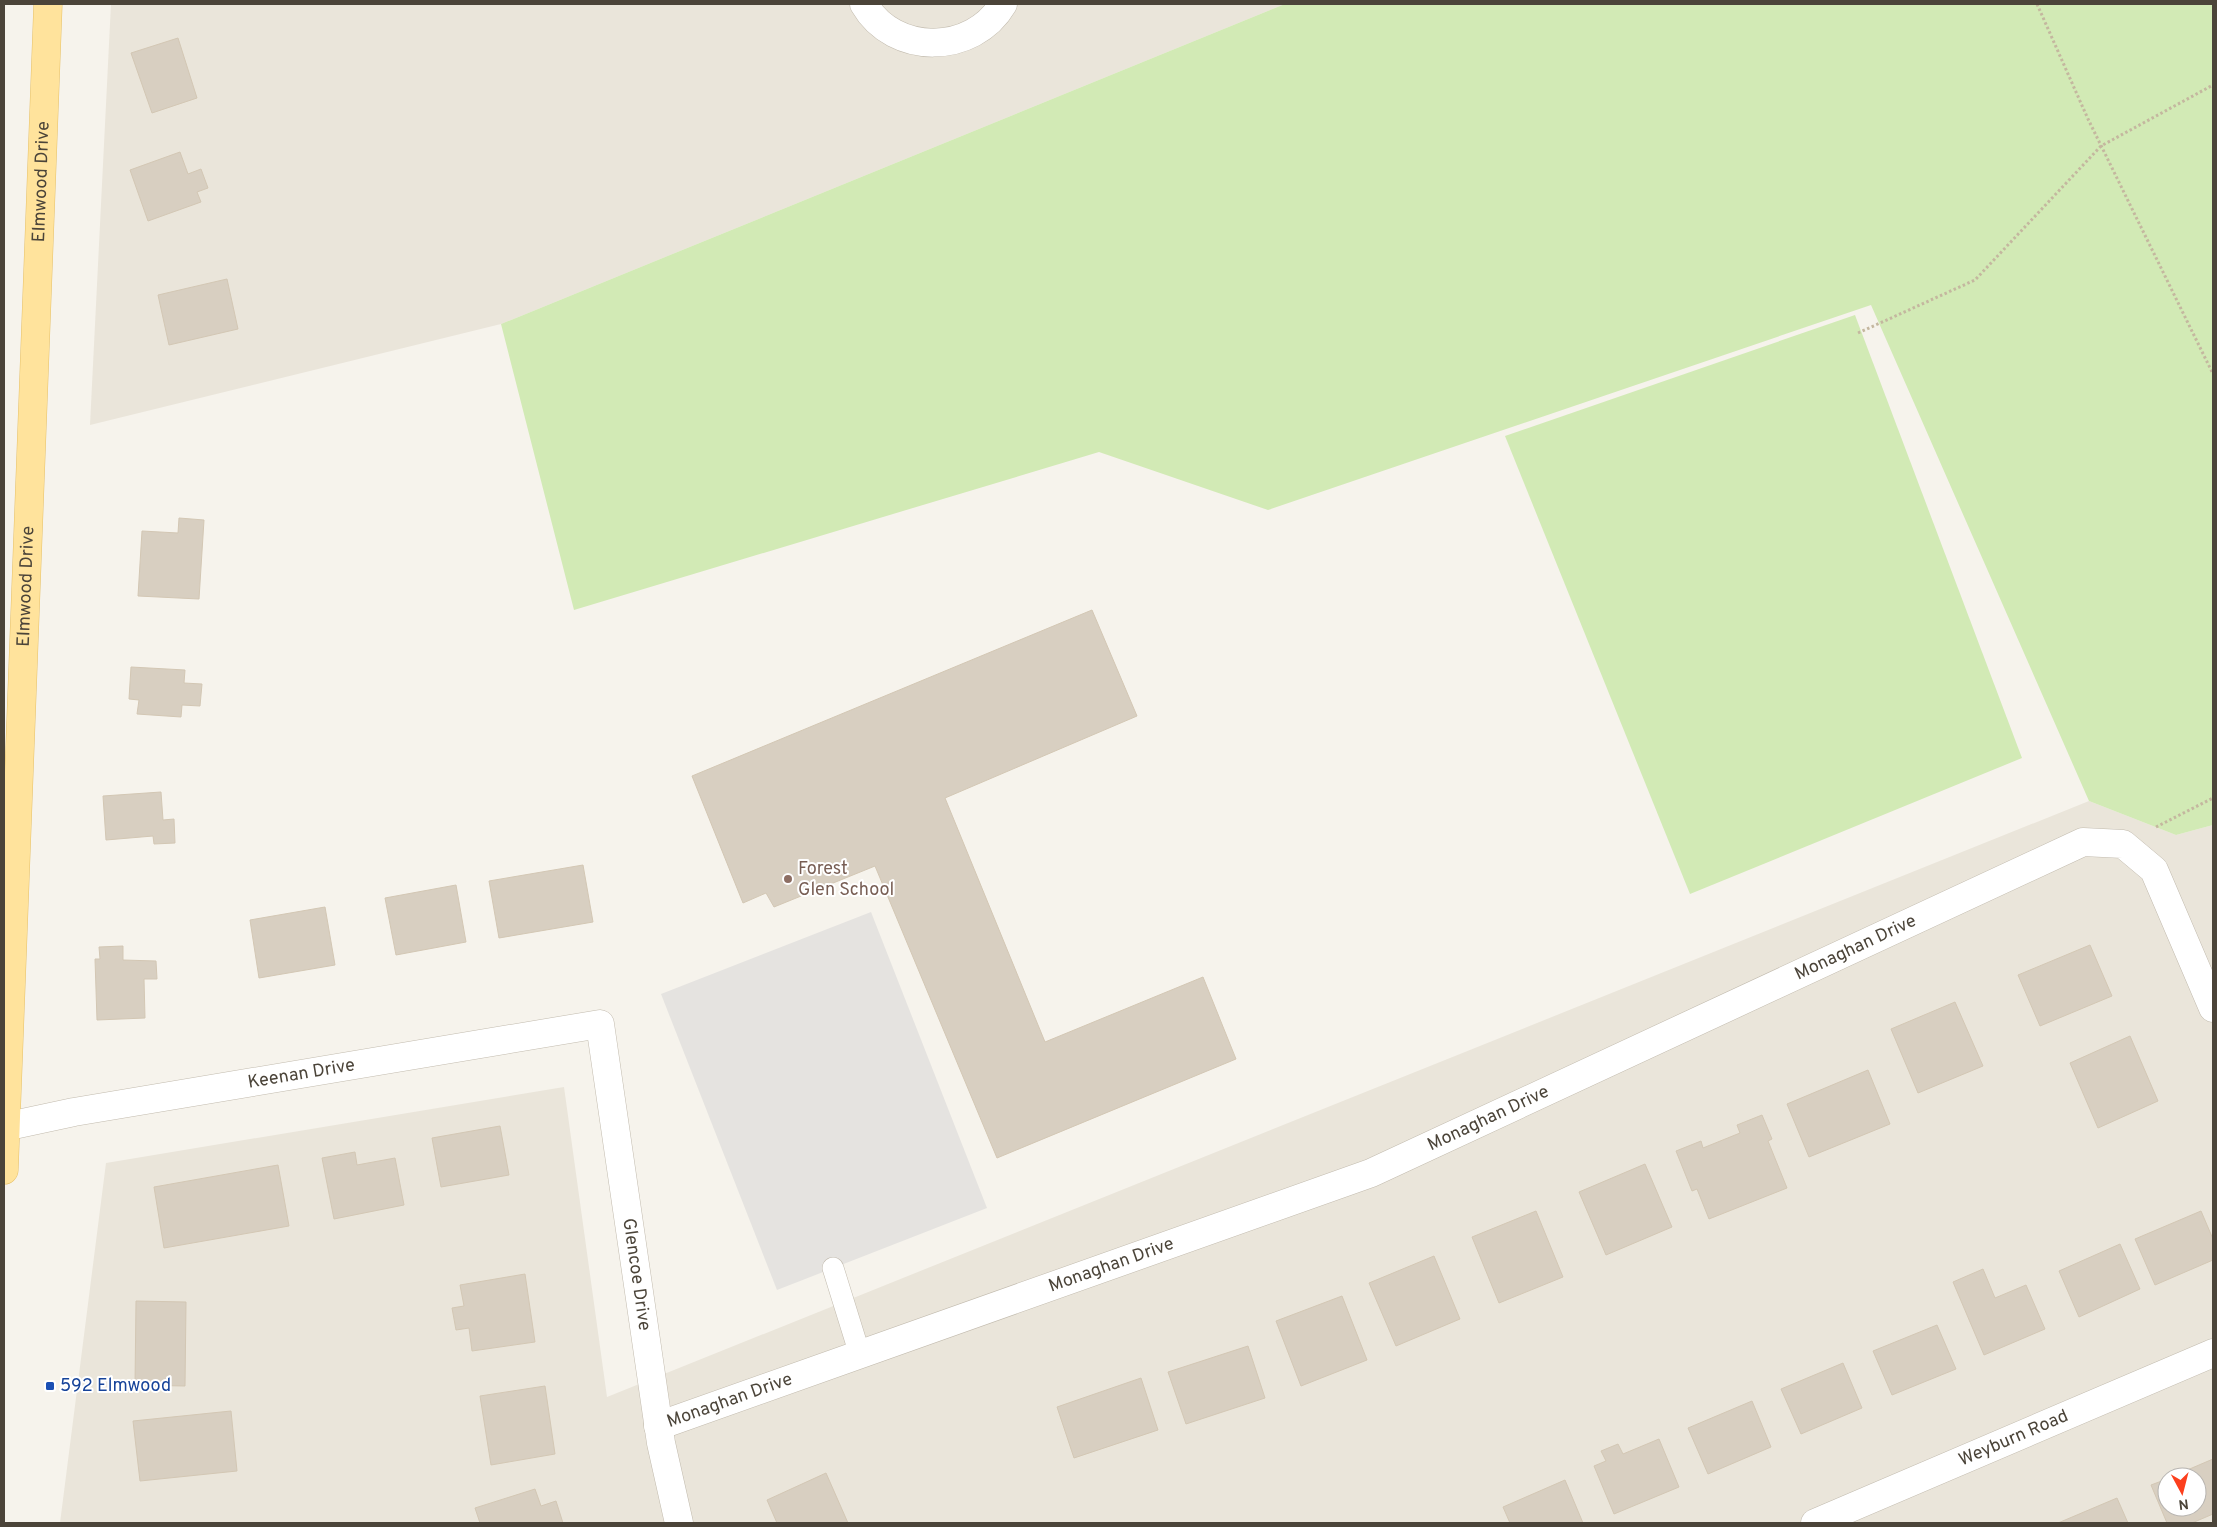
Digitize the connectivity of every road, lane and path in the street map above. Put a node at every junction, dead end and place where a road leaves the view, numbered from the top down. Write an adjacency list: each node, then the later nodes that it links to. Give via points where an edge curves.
1 (48, 4): 11 (main road, Elmwood Drive)
2 (864, 4): 3 (street, via 888,30 911,40 936,44 961,39 983,27)
3 (1003, 4)
4 (2037, 4): 6 (path)
5 (2213, 85): 6 (path)
6 (2102, 146): 7 (path, via 1975,280); 8 (path)
7 (1858, 334)
8 (2213, 374)
9 (2213, 798): 10 (path)
10 (2123, 844): 12 (street, via 2154,870); 18 (street, Monaghan Drive, via 2083,842 1371,1173)
11 (7, 952): 14 (main road, Elmwood Drive)
12 (2213, 1008)
13 (600, 1024): 14 (street, Keenan Drive, via 94,1108); 19 (street, Glencoe Drive)
14 (4, 1127): 15 (main road, Elmwood Drive)
15 (4, 1170)
16 (833, 1268): 18 (lane)
17 (2213, 1354): 21 (street, Weyburn Road)
18 (860, 1355): 19 (street, Monaghan Drive)
19 (658, 1426): 20 (street, Glencoe Drive)
20 (679, 1523)
21 (1815, 1523)

